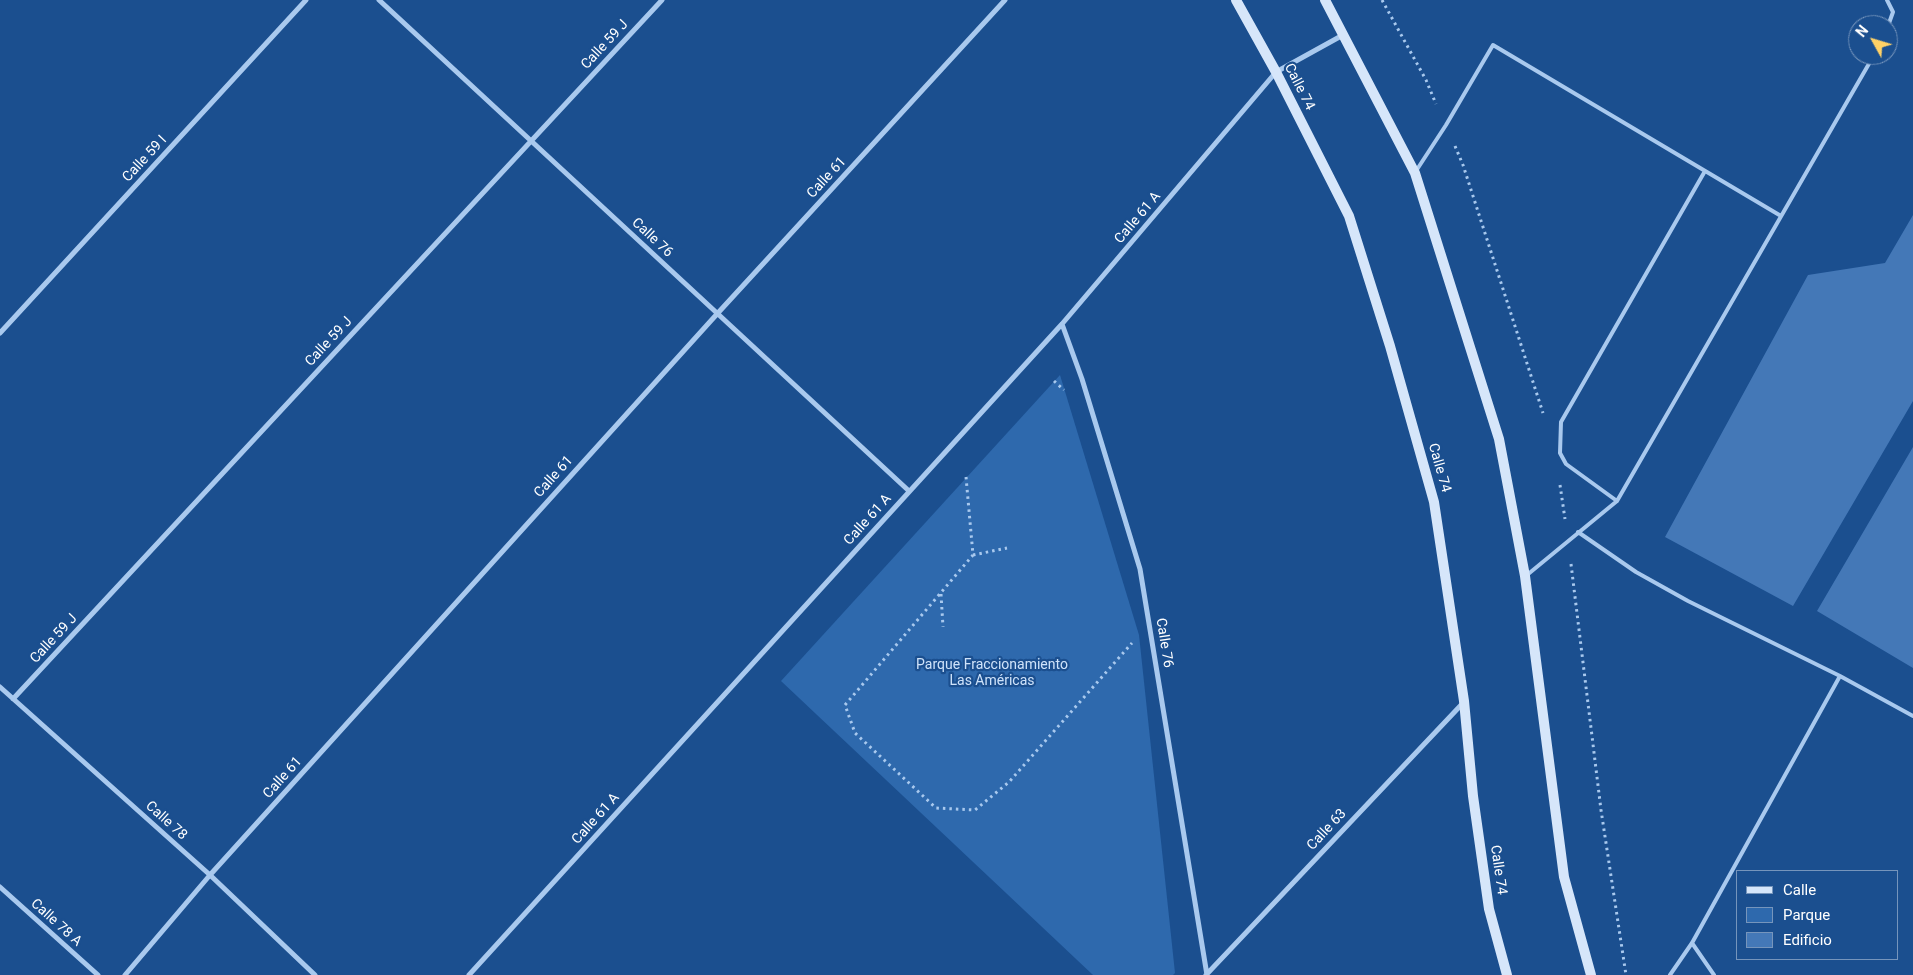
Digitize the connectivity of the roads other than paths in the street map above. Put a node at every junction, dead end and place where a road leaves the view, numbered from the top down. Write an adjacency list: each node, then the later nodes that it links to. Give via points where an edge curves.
1 (306, 0): 18 (street, Calle 59 I)
2 (379, 0): 12 (street, Calle 76)
3 (662, 0): 12 (street, Calle 59 J)
4 (1005, 0): 16 (street, Calle 61)
5 (1236, 0): 11 (main road, Calle 74)
6 (1325, 0): 9 (main road)
7 (1887, 0): 8 (lane)
8 (1892, 15)
9 (1343, 35): 11 (street); 14 (main road)
10 (1868, 65): 15 (lane)
11 (1276, 72): 17 (street, Calle 61 A); 26 (main road, Calle 74, via 1349,216 1390,346 1434,502)
12 (531, 140): 16 (street, Calle 76); 25 (street, Calle 59 J)
13 (1705, 171): 14 (lane, via 1492,45); 15 (lane); 20 (lane, via 1561,422 1560,453 1566,464)
14 (1415, 173): 22 (main road, via 1500,440)
15 (1782, 216): 20 (lane)
16 (717, 314): 19 (street, Calle 76); 28 (street, Calle 61)
17 (1062, 324): 19 (street, Calle 61 A); 35 (street, Calle 76, via 1140,569)
18 (0, 333)
19 (909, 491): 34 (street, Calle 61 A)
20 (1617, 501): 21 (lane)
21 (1578, 532): 22 (lane); 23 (lane, via 1636,572 1688,601)
22 (1525, 576): 37 (main road, via 1564,877)
23 (1840, 676): 27 (lane); 30 (lane)
24 (0, 687): 25 (street, Calle 78)
25 (13, 699): 28 (street, Calle 78)
26 (1464, 701): 35 (street, Calle 63); 36 (main road, Calle 74, via 1473,796 1490,909)
27 (1913, 716)
28 (210, 875): 32 (street, Calle 61); 33 (street, Calle 78)
29 (0, 887): 31 (street, Calle 78 A)
30 (1692, 943): 38 (lane); 39 (lane)
31 (98, 975)
32 (125, 975)
33 (314, 975)
34 (469, 975)
35 (1207, 975)
36 (1507, 975)
37 (1591, 975)
38 (1670, 975)
39 (1714, 975)

